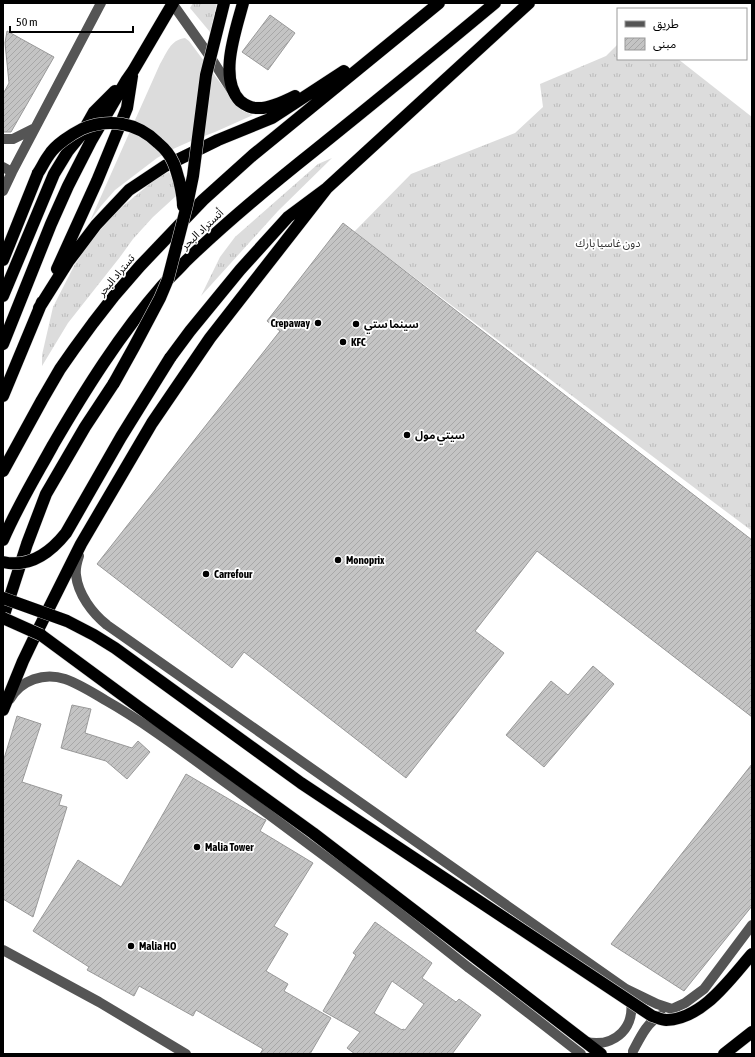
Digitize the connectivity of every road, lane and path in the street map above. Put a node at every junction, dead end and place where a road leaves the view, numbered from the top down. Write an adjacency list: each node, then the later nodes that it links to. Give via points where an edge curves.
1 (101, 3): 12 (street)
2 (173, 3): 9 (highway); 11 (street)
3 (243, 3): 11 (highway, via 230,63)
4 (439, 3): 8 (highway)
5 (495, 3): 24 (highway, أتستراد البحر, via 235,216 163,285 139,313 69,417)
6 (530, 3): 15 (highway)
7 (223, 9): 17 (highway, bridge, via 206,75 190,191)
8 (416, 22): 10 (highway); 23 (highway, تستراد البحر, via 253,155 203,200 140,266 114,296 60,369)
9 (133, 71): 19 (highway, via 94,112 54,174); 20 (highway, via 127,108); 21 (highway, via 90,141 68,186)
10 (324, 85): 11 (highway, via 276,104 258,108 243,104); 20 (highway, via 272,118 218,140 165,166 129,190 96,225 68,262)
11 (233, 91)
12 (35, 128): 13 (street, via 13,139); 14 (street)
13 (3, 139)
14 (8, 169): 16 (street)
15 (327, 188): 25 (highway, via 210,338 152,423); 26 (highway, bridge, via 288,217 190,331 170,358 60,541 46,553 31,560 12,564)
16 (3, 191)
17 (183, 222): 18 (highway, bridge, via 183,195 173,161 165,149 140,129 127,124 112,122 91,126 75,132 49,154 38,173); 28 (highway, bridge, via 168,279 160,298 114,383 46,494)
18 (3, 260)
19 (3, 296)
20 (39, 308): 22 (highway)
21 (3, 344)
22 (3, 396)
23 (3, 471)
24 (3, 540)
25 (81, 544): 29 (highway, via 23,661); 33 (street, via 76,566 78,585 94,613 106,625)
26 (3, 562)
27 (3, 598): 32 (highway, bridge, via 67,621 115,648 301,783 652,1016 665,1020 674,1019 700,1009)
28 (3, 618): 36 (highway, bridge, via 41,635 313,833)
29 (3, 711): 38 (street, via 11,696 24,684 46,676 76,683 125,711 339,866)
30 (752, 925): 34 (street, via 704,989)
31 (3, 950): 37 (street, via 99,1002)
32 (752, 954)
33 (626, 990): 34 (street); 36 (street, via 632,1010 625,1030 608,1042)
34 (672, 1009): 40 (street, via 656,1017 643,1031)
35 (752, 1033): 41 (highway); 42 (highway)
36 (586, 1042): 39 (highway)
37 (186, 1054)
38 (581, 1054)
39 (601, 1054)
40 (632, 1054)
41 (724, 1054)
42 (734, 1054)

